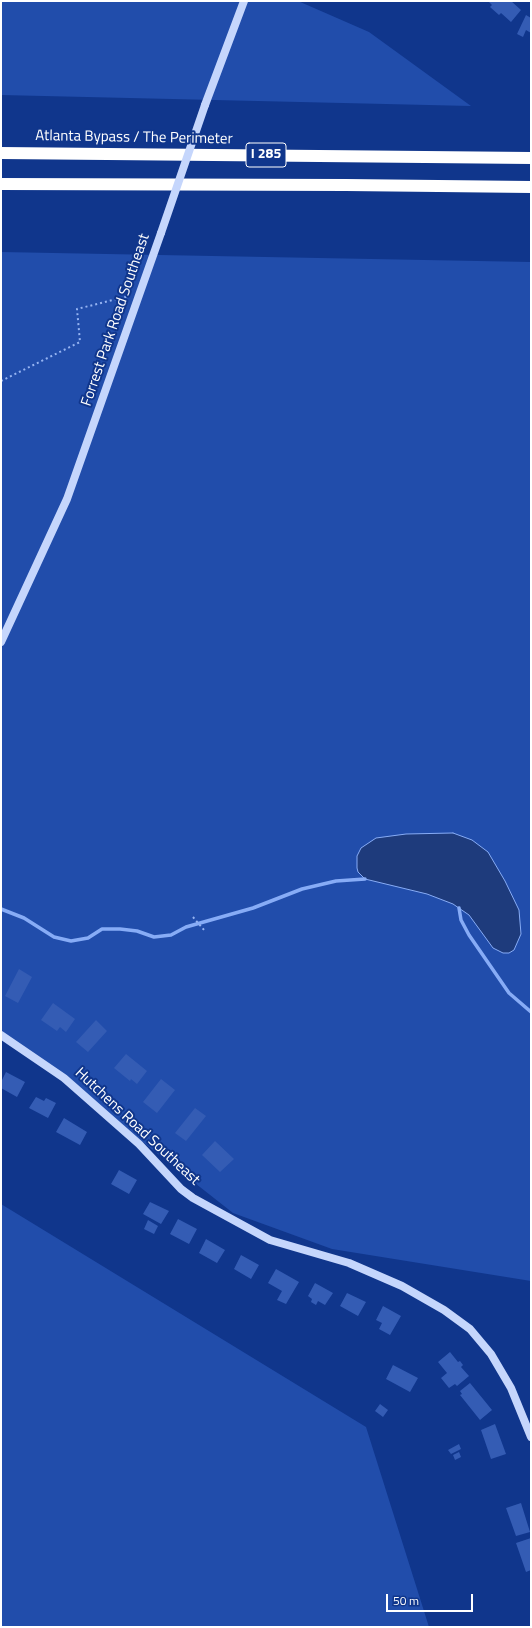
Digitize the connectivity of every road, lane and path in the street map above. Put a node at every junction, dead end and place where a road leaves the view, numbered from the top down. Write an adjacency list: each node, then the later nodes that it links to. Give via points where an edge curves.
1 (244, 1): 6 (street, Forrest Park Road Southeast, bridge)
2 (1, 152): 3 (highway, Atlanta Bypass / The Perimeter / I 285)
3 (531, 158)
4 (1, 184): 5 (highway, I 285)
5 (531, 187)
6 (140, 293): 7 (path, via 78,309 80,342); 8 (street, Forrest Park Road Southeast, via 67,499)
7 (1, 381)
8 (1, 642)
9 (193, 917): 10 (path)
10 (204, 930)
11 (1, 1035): 12 (street, Hutchens Road Southeast, via 64,1078 139,1144 181,1189 193,1198 270,1240 349,1263 402,1286 444,1310 470,1329 491,1354 511,1388)
12 (531, 1437)

